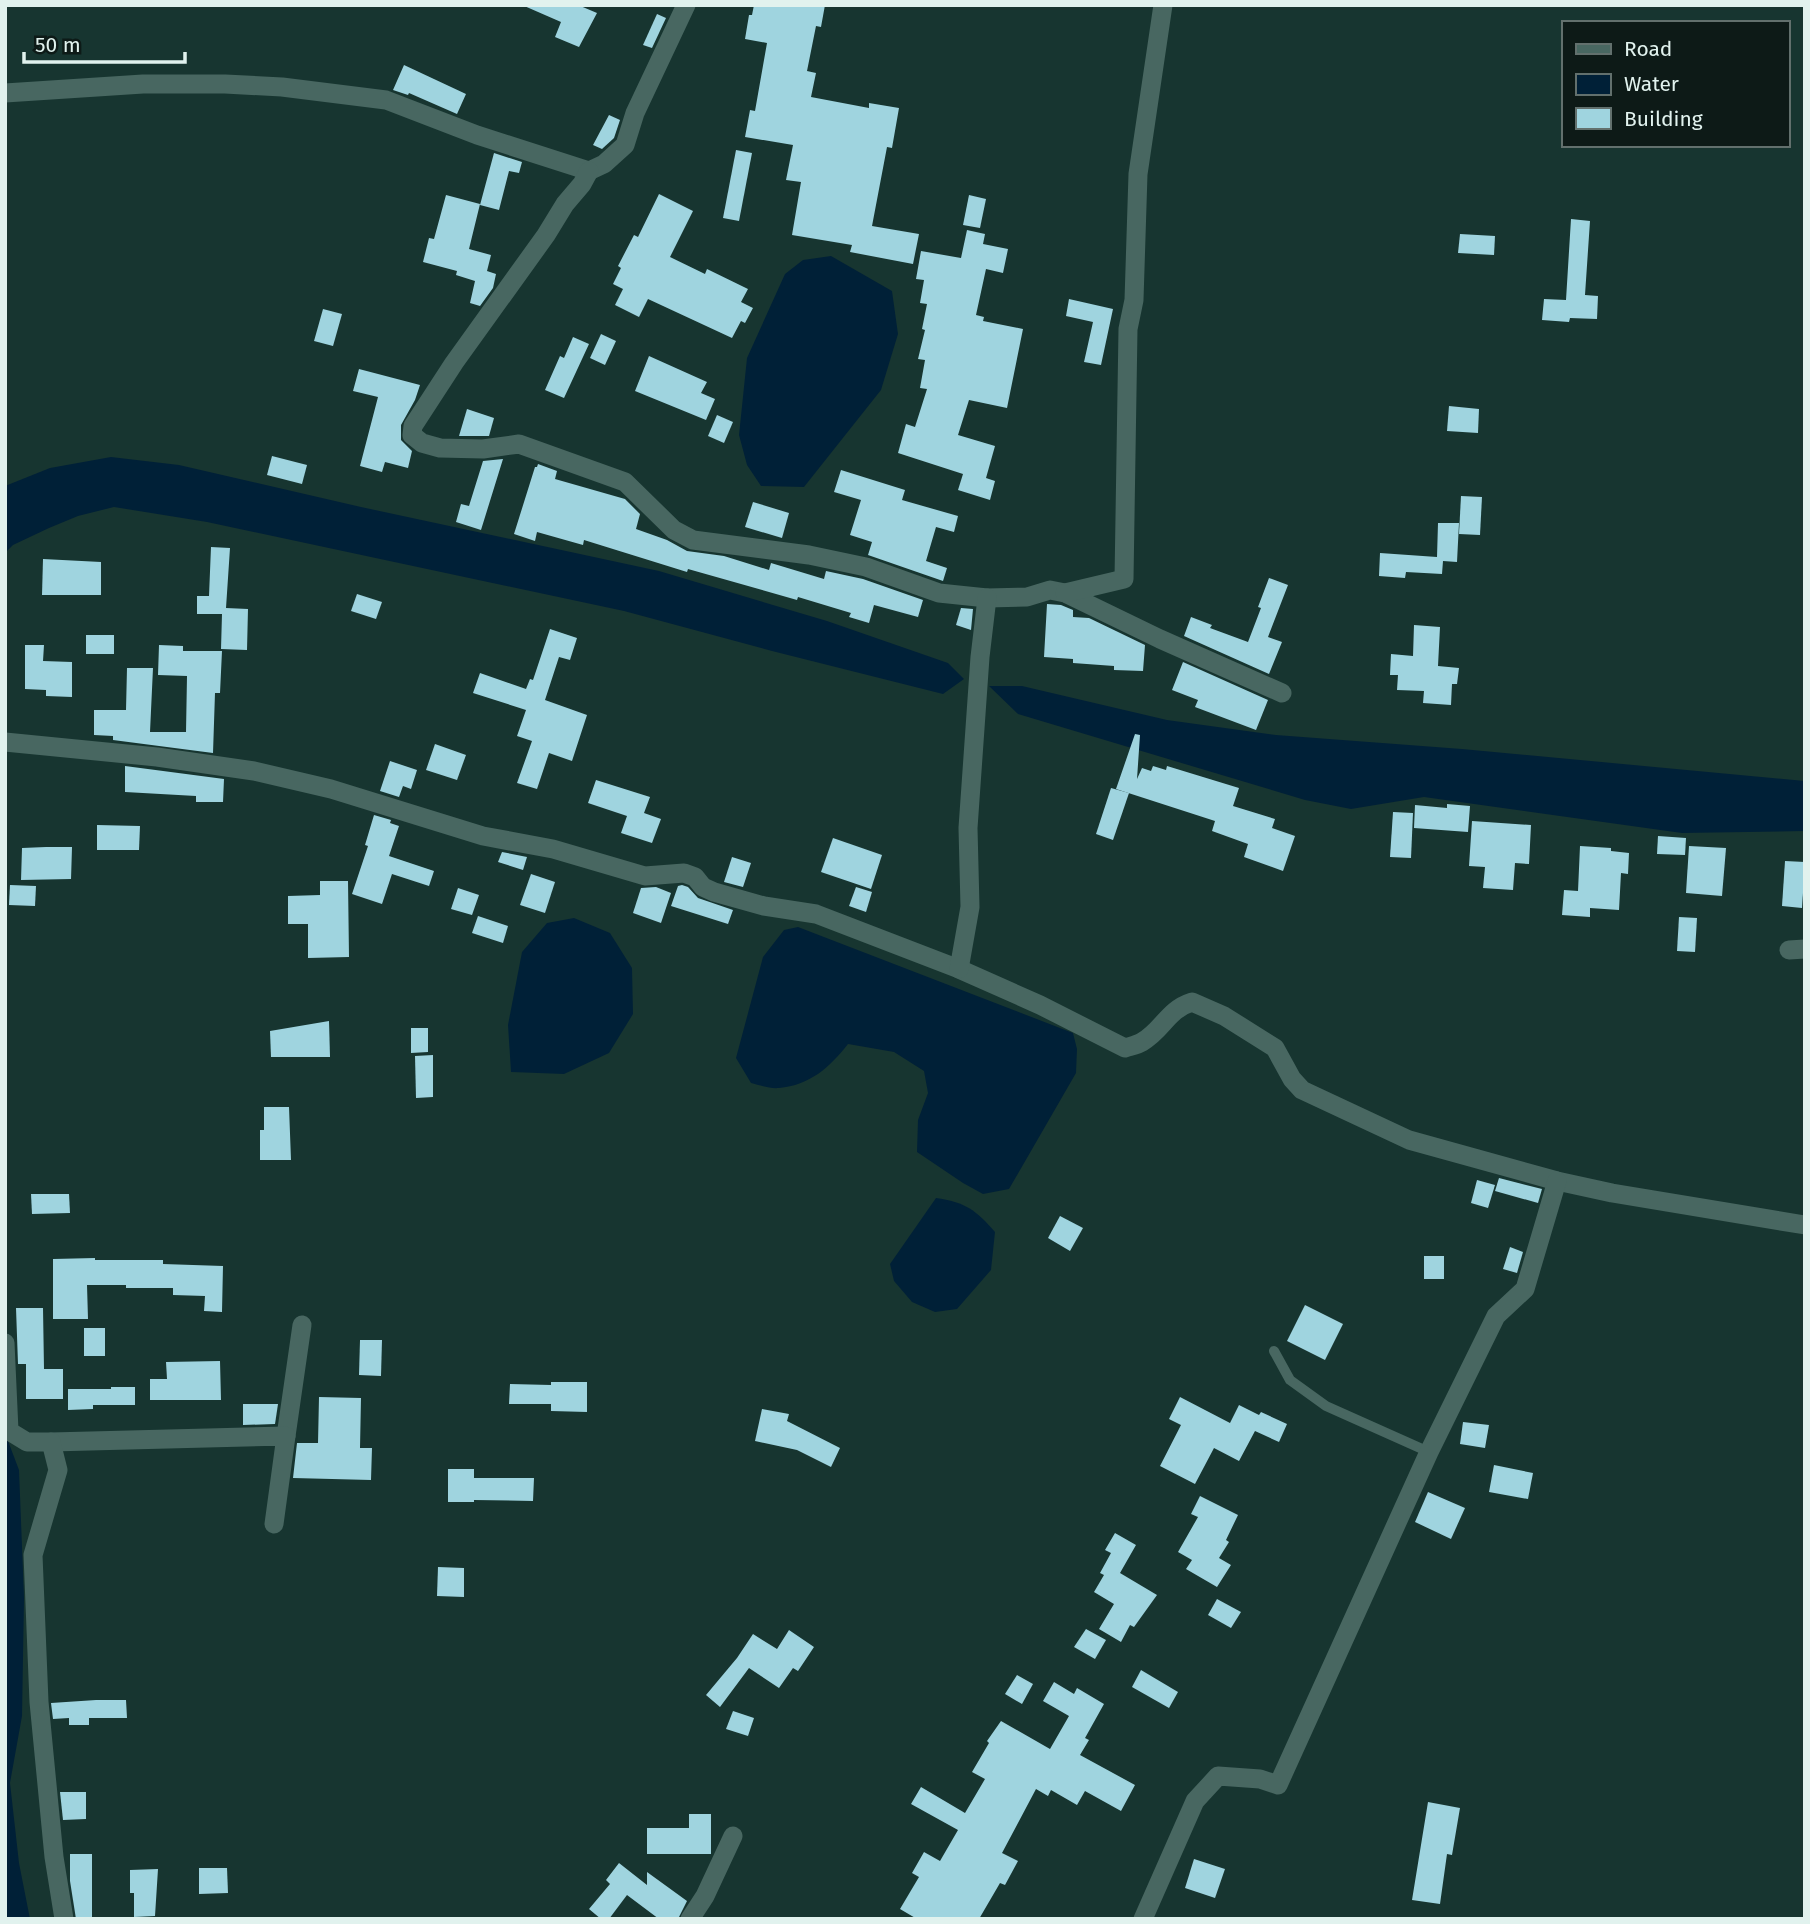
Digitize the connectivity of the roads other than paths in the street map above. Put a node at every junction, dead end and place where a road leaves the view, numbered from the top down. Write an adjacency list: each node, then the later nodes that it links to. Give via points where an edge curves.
1 (686, 5): 4 (street, via 635,113 625,145)
2 (1163, 5): 5 (street, via 1138,174 1134,300 1128,329 1124,579)
3 (5, 93): 4 (street, via 225,85 373,99)
4 (589, 171): 6 (street, via 454,363 413,426 412,435 440,448 519,444 625,482 674,530 693,540 809,555 866,567 939,593)
5 (1065, 593): 6 (street, via 1050,590 1027,597); 7 (street)
6 (987, 598): 9 (street, via 968,828 970,907)
7 (1282, 693)
8 (5, 742): 9 (street, via 254,771 331,789 482,836 553,849 645,876 684,873 714,892 816,914)
9 (958, 969): 10 (street, via 1125,1048 1141,1043 1172,1012 1192,1002 1275,1048 1302,1090 1409,1140)
10 (1557, 1181): 11 (street); 17 (street, via 1525,1289 1496,1315)
11 (1805, 1224)
12 (302, 1325): 15 (street)
13 (5, 1343): 16 (street, via 9,1431 27,1442)
14 (1274, 1351): 17 (lane, via 1290,1380 1326,1406)
15 (286, 1436): 16 (street); 18 (street)
16 (51, 1442): 20 (street, via 58,1469 33,1556 38,1702)
17 (1429, 1452): 22 (street, via 1278,1785 1218,1776 1195,1801)
18 (274, 1524)
19 (733, 1836): 21 (street)
20 (64, 1919)
21 (690, 1919)
22 (1143, 1919)

